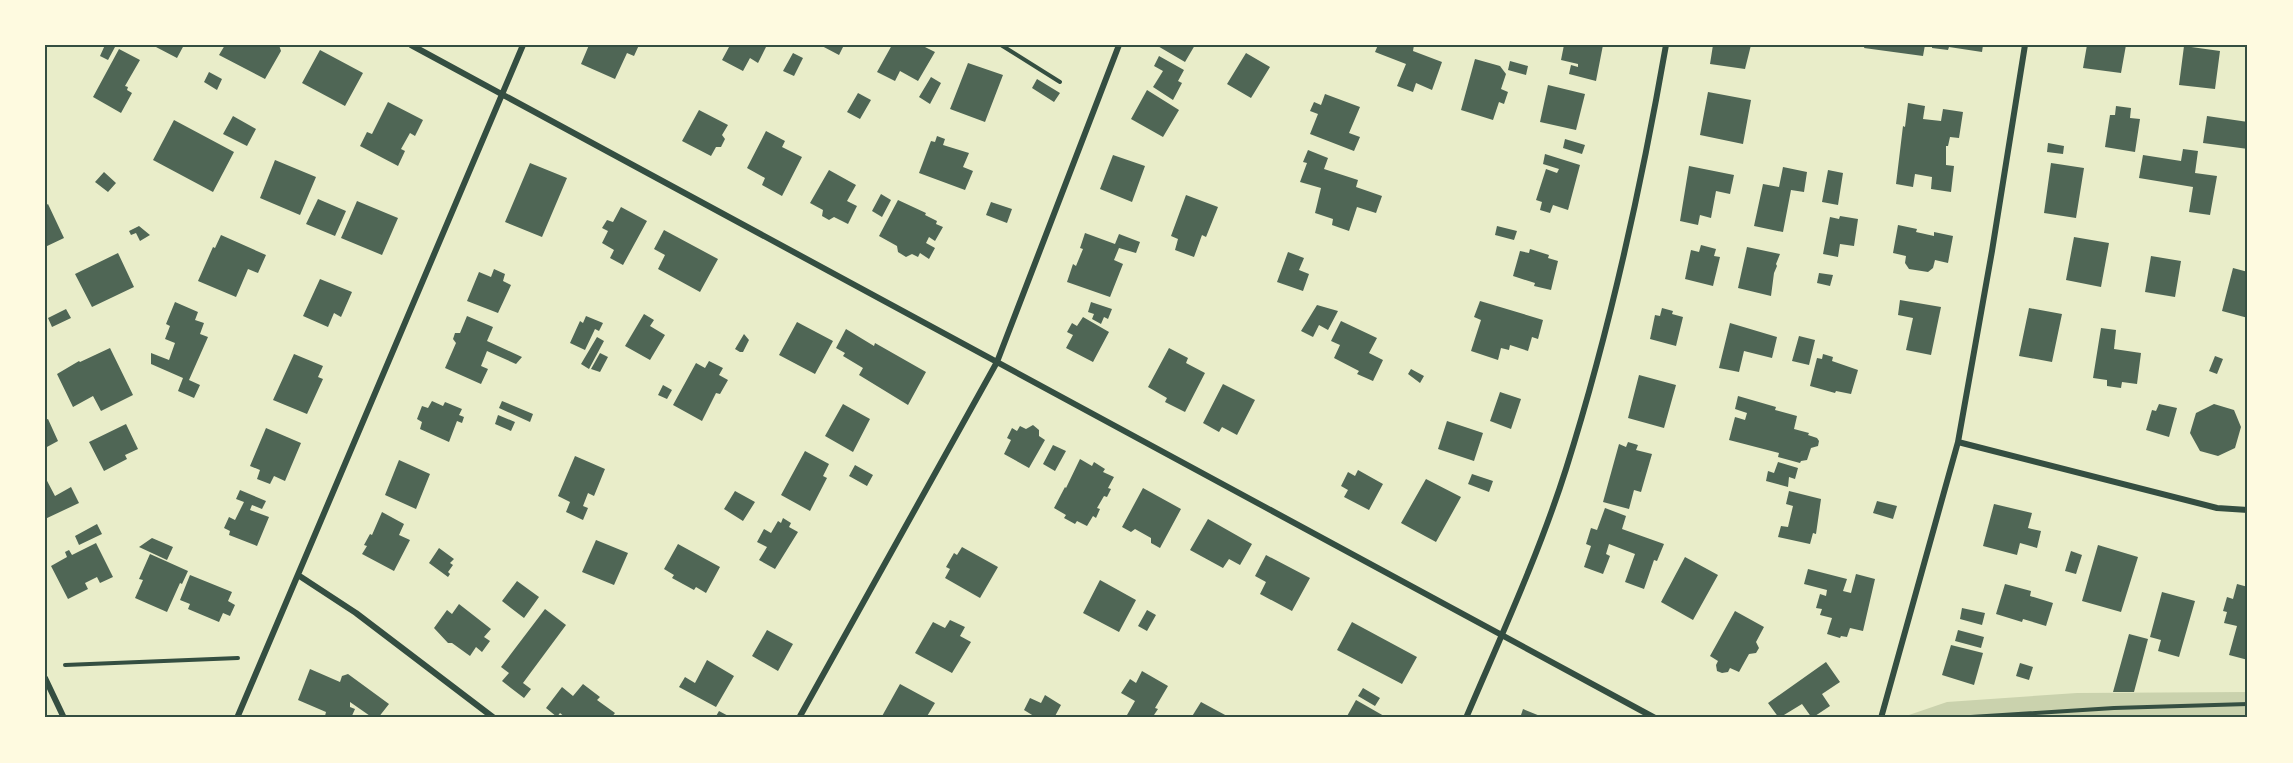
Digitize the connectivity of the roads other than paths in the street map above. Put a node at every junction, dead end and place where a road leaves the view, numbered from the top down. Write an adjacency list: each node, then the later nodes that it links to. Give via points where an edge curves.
1 (411, 45): 6 (street)
2 (523, 45): 6 (street)
3 (1119, 45): 7 (street)
4 (1666, 45): 11 (street, via 1643,174 1603,342 1566,471)
5 (2025, 45): 8 (street)
6 (502, 94): 7 (street); 10 (street)
7 (997, 362): 11 (street); 16 (street)
8 (1958, 442): 9 (street, via 2217,508); 19 (street)
9 (2248, 510)
10 (298, 575): 14 (street); 15 (street, via 357,613)
11 (1502, 636): 17 (street); 18 (street)
12 (45, 678): 13 (street)
13 (64, 718)
14 (237, 718)
15 (494, 718)
16 (799, 718)
17 (1466, 718)
18 (1655, 718)
19 (1881, 718)

